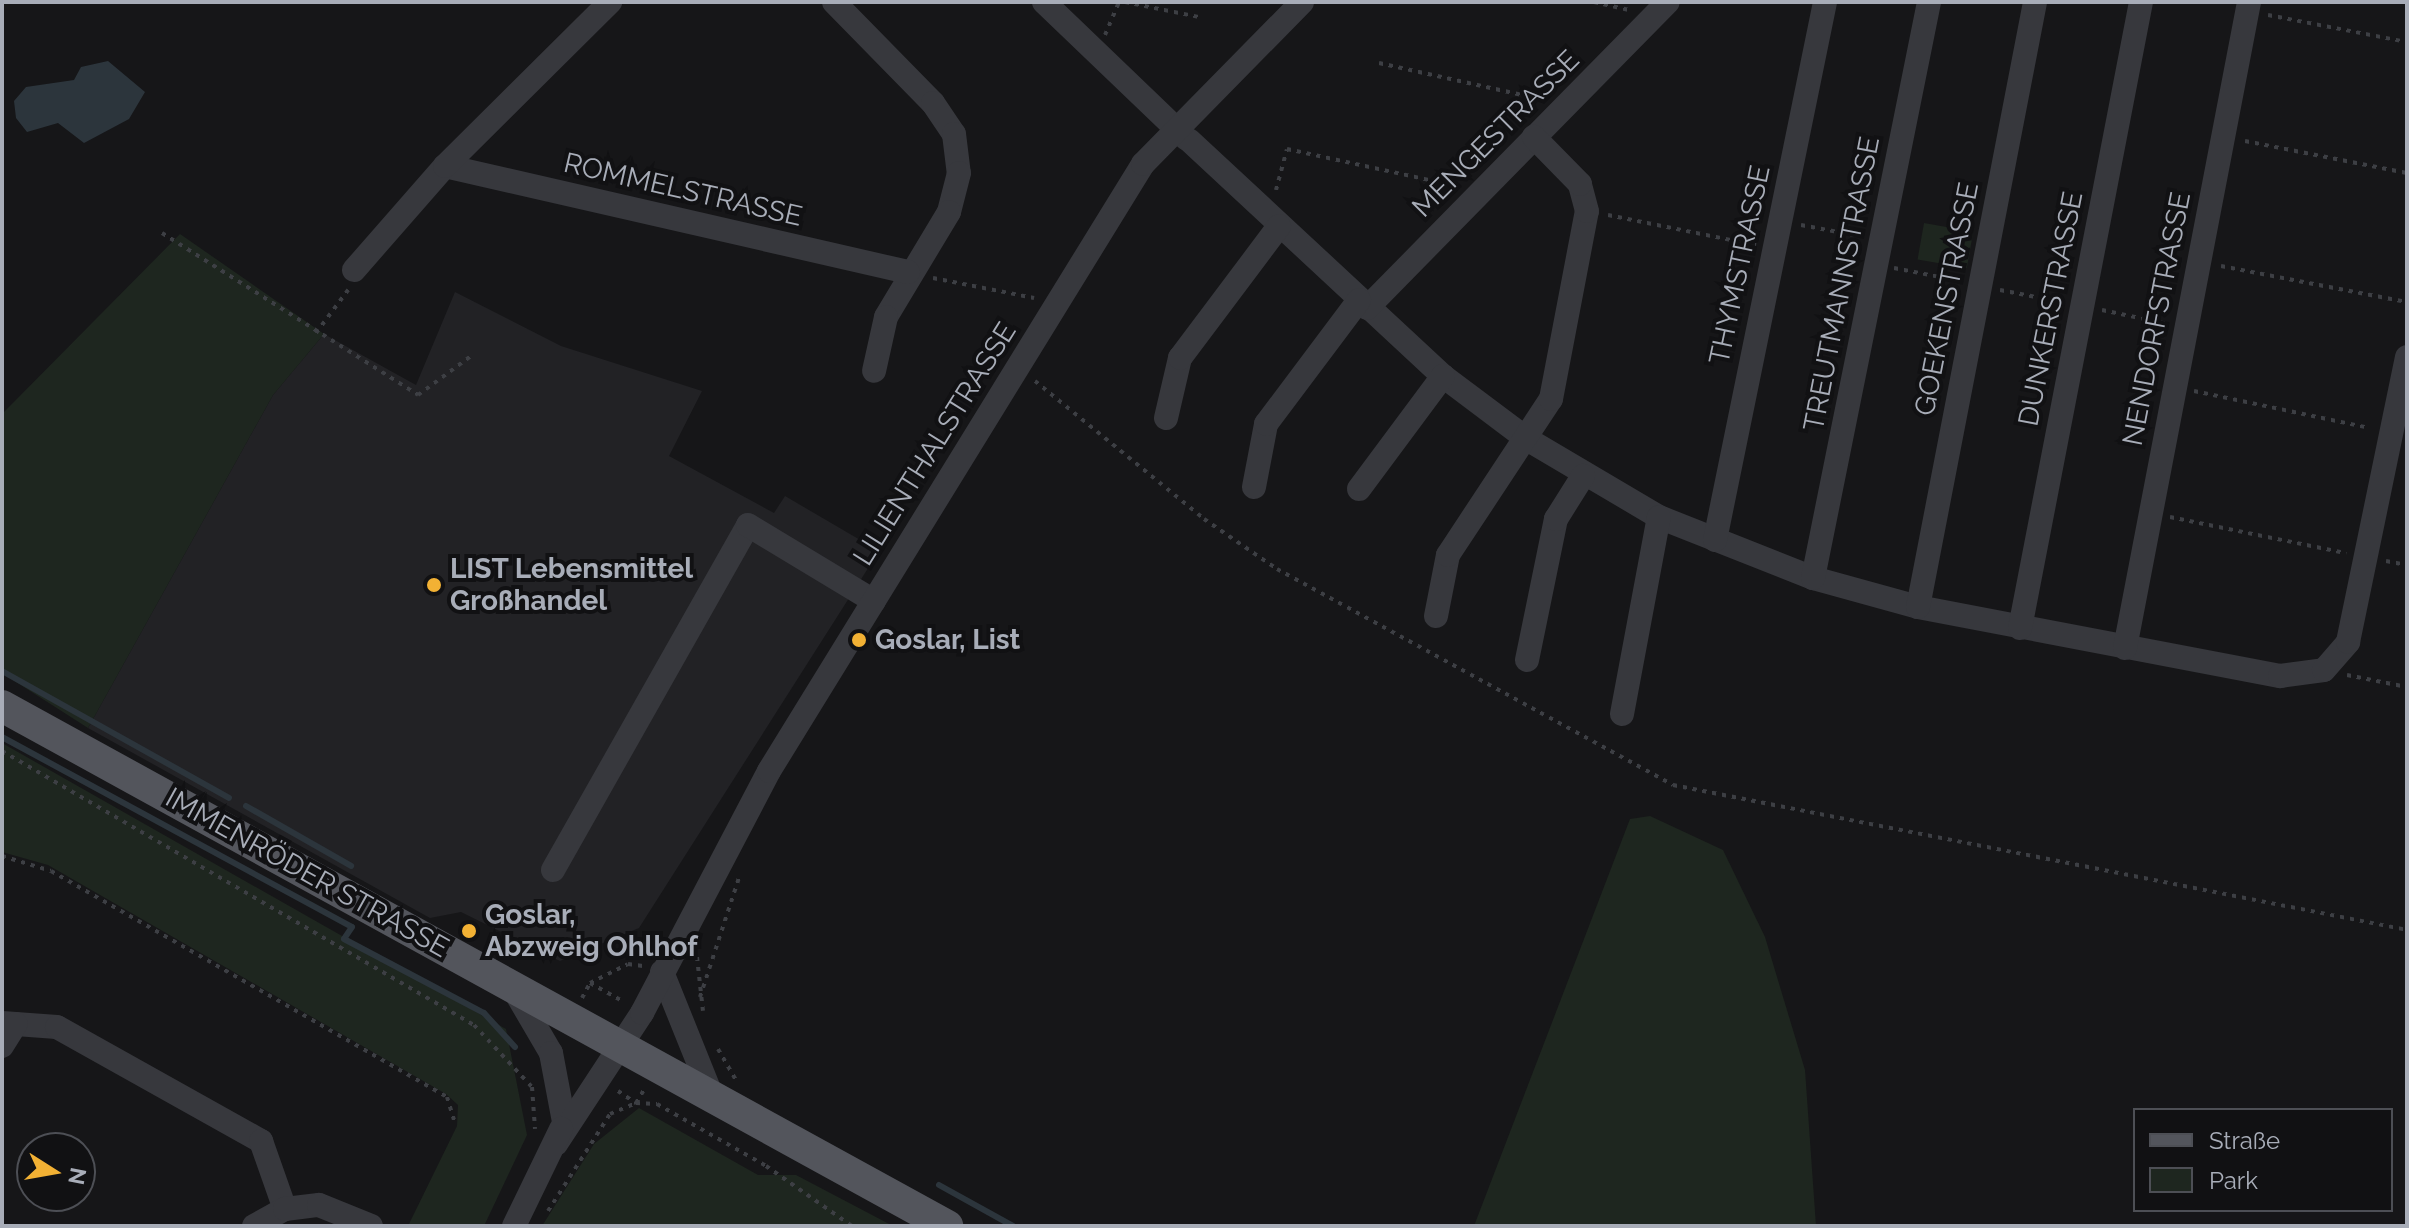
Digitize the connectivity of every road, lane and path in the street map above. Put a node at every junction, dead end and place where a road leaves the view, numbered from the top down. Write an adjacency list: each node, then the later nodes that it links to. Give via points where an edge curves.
1 (610, 2): 21 (street)
2 (834, 2): 32 (street, via 933,103 954,134 959,173 949,212)
3 (1044, 2): 15 (street)
4 (1122, 2): 13 (path); 15 (path)
5 (1302, 2): 18 (street, LILIENTHALSTRASSE)
6 (1594, 2): 12 (path)
7 (1825, 2): 25 (street, THYMSTRASSE)
8 (1929, 2): 29 (street, TREUTMANNSTRASSE)
9 (2035, 2): 33 (street, GOEKENSTRASSE)
10 (2141, 2): 37 (street, DUNKERSTRASSE)
11 (2248, 6): 14 (path); 20 (street, NENDORFSTRASSE)
12 (1661, 9): 17 (street, MENGESTRASSE)
13 (1199, 17)
14 (2407, 42)
15 (1100, 55): 18 (street)
16 (1379, 63): 17 (path)
17 (1566, 105): 19 (street, MENGESTRASSE)
18 (1175, 127): 26 (street); 42 (street, LILIENTHALSTRASSE, via 1143,164)
19 (1534, 137): 23 (street, MENGESTRASSE); 24 (street, via 1580,184)
20 (2223, 137): 22 (path); 30 (street, NENDORFSTRASSE)
21 (445, 166): 31 (street); 32 (street, ROMMELSTRASSE)
22 (2407, 173)
23 (1481, 191): 26 (path, via 1287,149); 36 (street, MENGESTRASSE)
24 (1587, 211): 28 (path); 48 (street, via 1551,399)
25 (1780, 221): 28 (street, THYMSTRASSE); 29 (path)
26 (1274, 222): 36 (street); 46 (street, via 1180,358)
27 (162, 233): 39 (path)
28 (1774, 249): 54 (street, THYMSTRASSE)
29 (1879, 253): 33 (path); 57 (street, TREUTMANNSTRASSE)
30 (2199, 262): 35 (path); 38 (street, NENDORFSTRASSE)
31 (354, 270): 39 (path, via 354,283)
32 (908, 272): 34 (path); 43 (street, via 886,317)
33 (1980, 286): 37 (path); 59 (street, GOEKENSTRASSE)
34 (1041, 300)
35 (2407, 302)
36 (1363, 304): 44 (street); 50 (street, MENGESTRASSE, via 1266,424)
37 (2083, 306): 38 (path); 61 (street, DUNKERSTRASSE)
38 (2186, 327): 45 (street, NENDORFSTRASSE)
39 (316, 333): 40 (path, via 418,395)
40 (471, 356)
41 (2407, 357): 47 (street)
42 (1018, 367): 58 (street, LILIENTHALSTRASSE); 72 (path, via 1204,519 1277,569 1673,785)
43 (874, 371)
44 (1443, 376): 48 (street); 51 (street)
45 (2175, 388): 47 (path); 52 (street, NENDORFSTRASSE)
46 (1166, 418)
47 (2392, 433): 55 (street)
48 (1527, 439): 49 (street); 60 (street, via 1448,555)
49 (1583, 476): 53 (street); 63 (street, via 1556,519)
50 (1254, 487)
51 (1359, 489)
52 (2151, 513): 55 (path); 62 (street, NENDORFSTRASSE)
53 (1659, 517): 54 (street); 67 (street)
54 (1715, 540): 57 (street)
55 (2367, 557): 56 (path); 64 (street, via 2348,642)
56 (2407, 565)
57 (1813, 578): 59 (street)
58 (874, 601): 71 (street, via 748,525); 73 (street, LILIENTHALSTRASSE)
59 (1918, 607): 61 (street)
60 (1436, 616)
61 (2020, 628): 62 (street)
62 (2125, 648): 64 (street, via 2280,676)
63 (1527, 660)
64 (2324, 670): 65 (path)
65 (2407, 687)
66 (2, 706): 75 (main road, IMMENRÖDER STRASSE)
67 (1622, 714)
68 (2, 751): 84 (path, via 474,1025 515,1062 532,1087)
69 (2, 856): 83 (path, via 60,876 447,1097)
70 (742, 869): 76 (path)
71 (553, 870)
72 (2407, 930)
73 (663, 965): 74 (path, via 628,964); 78 (street, LILIENTHALSTRASSE); 81 (street)
74 (590, 983)
75 (512, 986): 78 (main road, IMMENRÖDER STRASSE); 84 (street, via 551,1053)
76 (700, 997)
77 (9, 1023): 80 (street); 85 (street, via 57,1027 261,1141)
78 (615, 1044): 81 (main road, IMMENRÖDER STRASSE); 84 (street, LILIENTHALSTRASSE)
79 (715, 1044): 82 (path, via 736,1075)
80 (2, 1046)
81 (715, 1102): 82 (main road, IMMENRÖDER STRASSE)
82 (747, 1119): 91 (main road, IMMENRÖDER STRASSE)
83 (455, 1123)
84 (552, 1136): 88 (street, LILIENTHALSTRASSE)
85 (285, 1209): 86 (street); 87 (street, via 319,1205)
86 (254, 1226)
87 (371, 1226)
88 (514, 1226)
89 (538, 1226): 90 (path, via 610,1114 636,1103 657,1104 752,1158)
90 (852, 1226)
91 (947, 1226)

